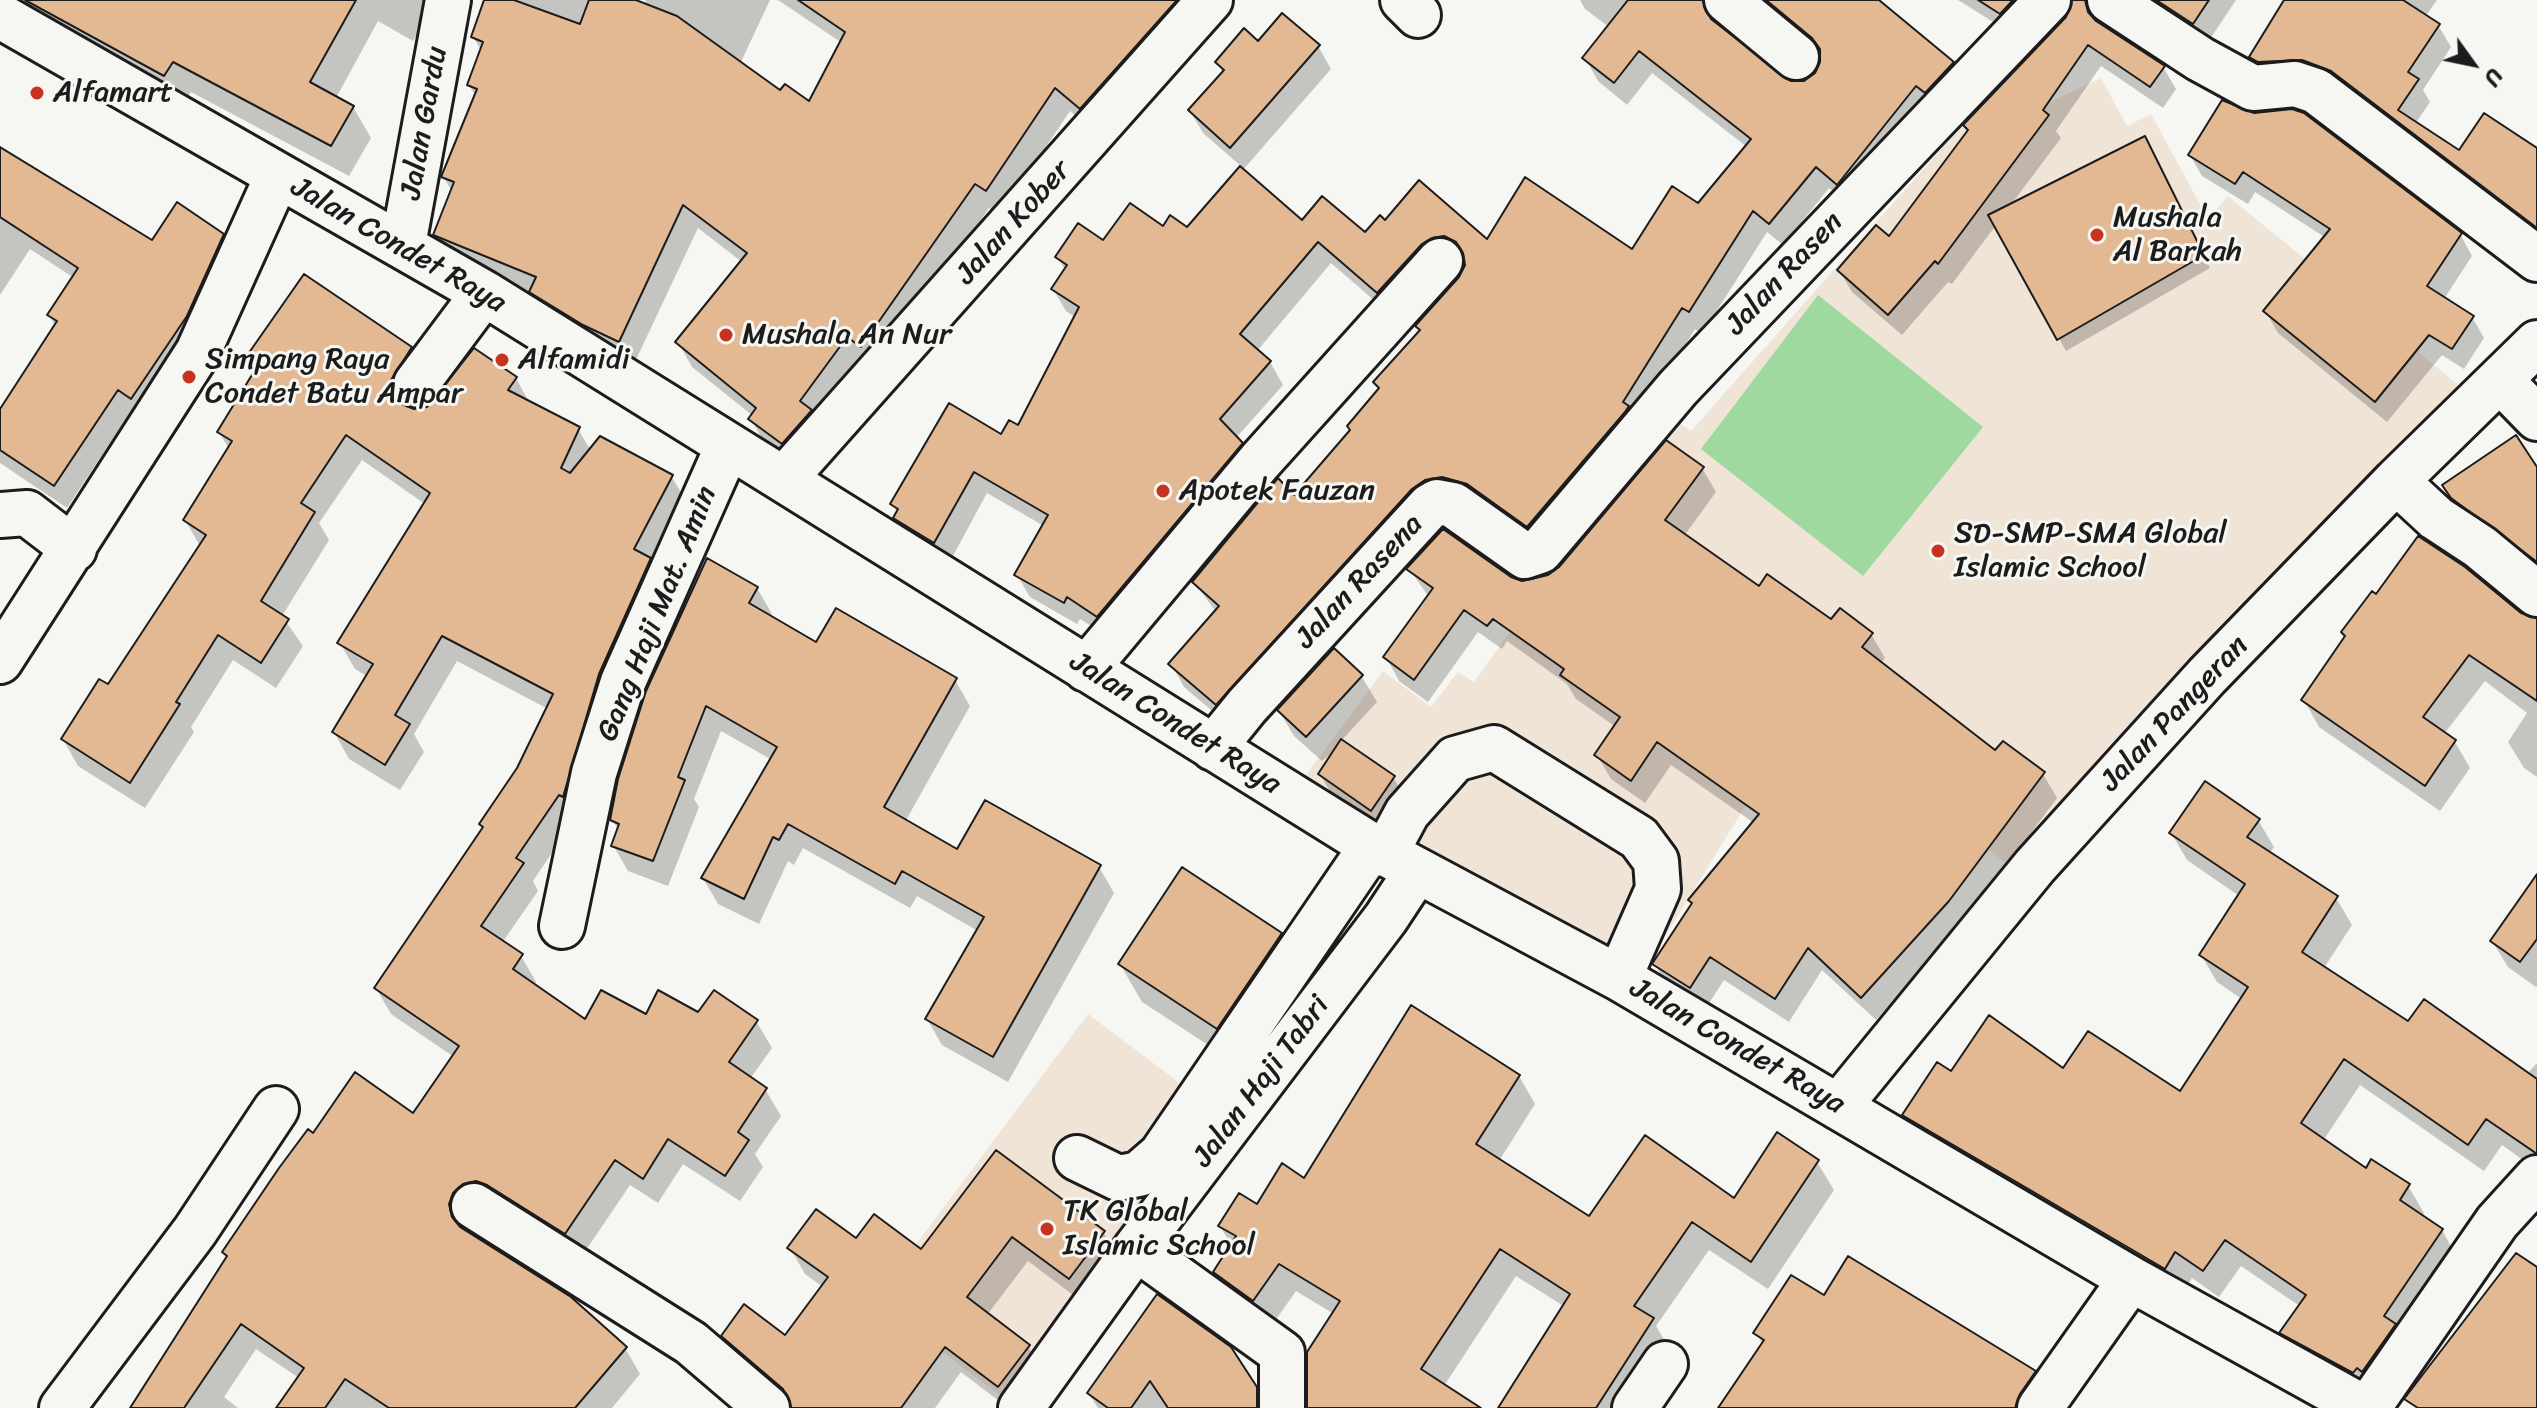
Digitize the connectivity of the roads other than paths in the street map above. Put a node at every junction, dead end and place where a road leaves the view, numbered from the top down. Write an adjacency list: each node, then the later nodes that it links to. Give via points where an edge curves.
1 (448, 0): 9 (street, Jalan Gardu)
2 (1210, 0): 18 (street, Jalan Kober)
3 (1727, 0): 7 (street)
4 (2048, 0): 22 (street, Jalan Rasen, via 1688,376)
5 (2110, 0): 10 (street, via 2253,88 2295,84 2316,91)
6 (0, 17): 8 (street, Jalan Condet Raya)
7 (1796, 57)
8 (277, 177): 9 (street, Jalan Condet Raya); 21 (street, via 198,352)
9 (403, 245): 12 (street, Jalan Condet Raya)
10 (2537, 259)
11 (1440, 261): 25 (street, via 1260,461)
12 (484, 293): 15 (street); 17 (street, Jalan Condet Raya)
13 (2537, 343): 14 (street, Jalan Pangeran)
14 (2500, 380): 16 (street); 19 (street, Jalan Pangeran)
15 (416, 384)
16 (2537, 418)
17 (728, 446): 18 (street, Jalan Condet Raya); 28 (street, Gang Haji Mat. Amin, via 623,682 594,773)
18 (784, 479): 25 (street, Jalan Condet Raya)
19 (2396, 481): 23 (street); 30 (street, Jalan Pangeran, via 2207,676 2035,866)
20 (0, 515): 21 (street, via 27,513)
21 (74, 549): 24 (street)
22 (1531, 556): 26 (street, Jalan Rasena, via 1453,505 1430,506)
23 (2537, 594)
24 (0, 661)
25 (1086, 669): 26 (street, Jalan Condet Raya)
26 (1213, 748): 27 (street, Jalan Condet Raya)
27 (1391, 857): 29 (street, Jalan Condet Raya); 29 (street, via 1407,813 1455,759 1494,748 1639,838 1656,861 1658,889); 32 (street, via 1161,1155 1139,1174 1118,1178); 35 (street, Jalan Haji Tabri, via 1386,918)
28 (562, 926)
29 (1619, 978): 30 (street, Jalan Condet Raya)
30 (1838, 1107): 36 (street, Jalan Condet Raya)
31 (276, 1109): 39 (street, via 195,1231)
32 (1077, 1158)
33 (2537, 1178): 45 (street, via 2497,1222)
34 (474, 1206): 38 (street, via 691,1343)
35 (1136, 1248): 41 (street, Jalan Haji Tabri); 42 (street, via 1282,1353)
36 (2131, 1279): 44 (street); 45 (street, Jalan Condet Raya)
37 (1665, 1364): 43 (street)
38 (723, 1394): 40 (street)
39 (62, 1408)
40 (767, 1408)
41 (1021, 1408)
42 (1282, 1408)
43 (1635, 1408)
44 (2040, 1408)
45 (2366, 1408)

